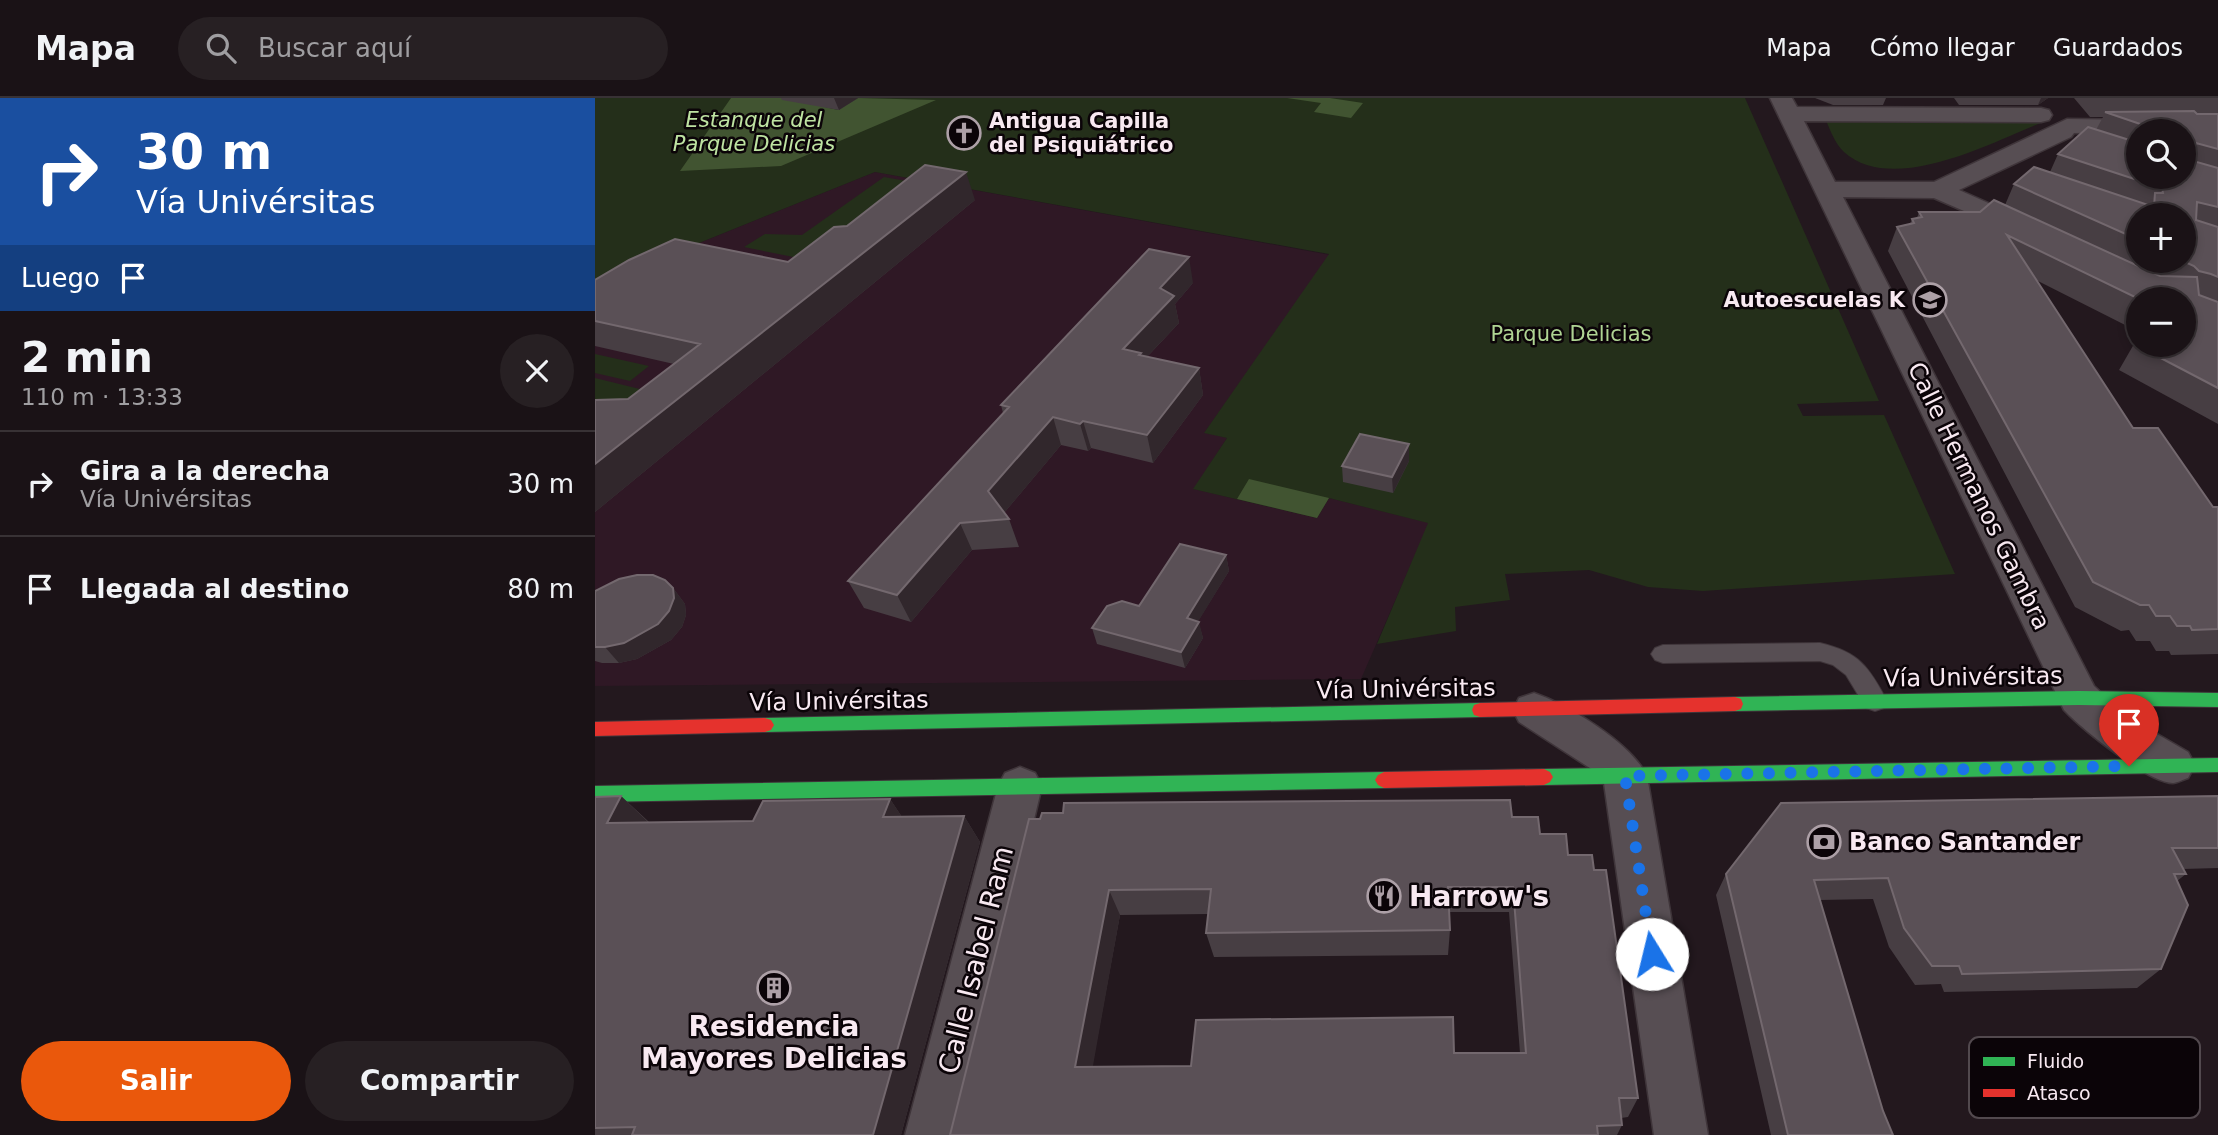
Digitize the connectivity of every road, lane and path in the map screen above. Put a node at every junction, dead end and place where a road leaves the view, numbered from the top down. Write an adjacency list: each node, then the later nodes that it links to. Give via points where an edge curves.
1 (1785, 106): 2 (street); 8 (street, Calle Hermanos Gambra)
2 (2043, 107): 4 (street)
3 (2218, 128): 4 (street)
4 (2063, 130): 5 (street); 6 (street)
5 (2102, 150)
6 (1985, 167): 7 (street); 9 (street)
7 (2021, 180)
8 (1826, 189): 9 (street); 12 (street, Calle Hermanos Gambra)
9 (1938, 190): 10 (street)
10 (2055, 244)
11 (1663, 654): 14 (lane, via 1835,655 1860,673)
12 (2079, 698): 13 (main road, Vía Univérsitas); 14 (main road, Vía Univérsitas); 17 (street, Calle Hermanos Gambra, via 2117,733)
13 (2218, 700)
14 (1875, 701): 15 (main road, Vía Univérsitas)
15 (1534, 710): 16 (main road, Vía Univérsitas); 19 (street, via 1608,757)
16 (595, 729)
17 (2173, 765): 18 (main road); 19 (main road)
18 (2218, 765)
19 (1625, 776): 20 (main road); 23 (street)
20 (1020, 786): 21 (main road); 22 (street, Calle Isabel Ram)
21 (595, 794)
22 (932, 1135)
23 (1681, 1135)

